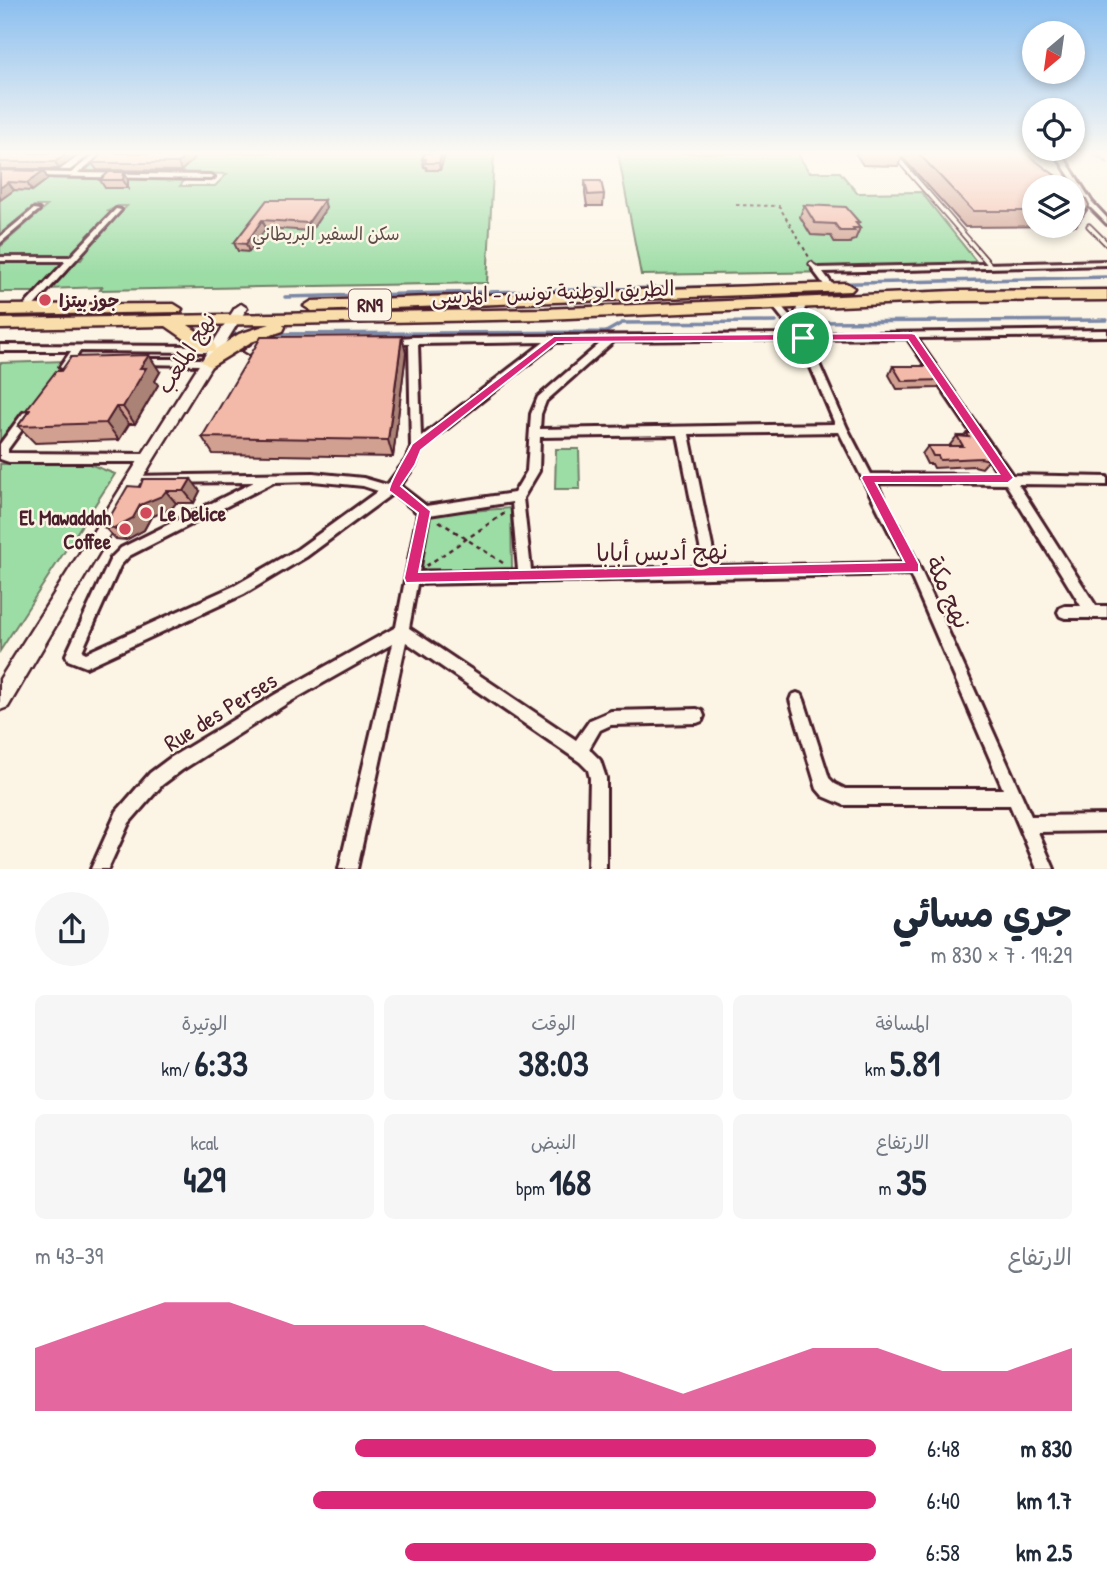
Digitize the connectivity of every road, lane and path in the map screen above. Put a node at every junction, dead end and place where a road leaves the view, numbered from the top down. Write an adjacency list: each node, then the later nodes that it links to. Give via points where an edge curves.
1 (928, 194): 13 (lane)
2 (1084, 194): 6 (street)
3 (736, 205): 14 (path, via 779,206)
4 (36, 210): 8 (street)
5 (118, 210): 11 (street)
6 (1107, 222)
7 (1090, 226): 9 (lane)
8 (0, 241)
9 (1107, 244)
10 (0, 259): 11 (street)
11 (72, 259): 23 (street)
12 (1107, 263): 13 (street)
13 (990, 265): 14 (street)
14 (814, 267): 16 (street)
15 (1107, 283): 16 (highway, الطريق الوطنية تونس - المرسى / RN9)
16 (831, 288): 24 (highway, الطريق الوطنية تونس - المرسى / RN9)
17 (1107, 295): 18 (highway, الطريق الوطنية تونس - المرسى / RN9)
18 (954, 296): 19 (highway, الطريق الوطنية تونس - المرسى / RN9); 21 (highway)
19 (802, 303): 20 (highway, الطريق الوطنية تونس - المرسى / RN9); 30 (street, via 798,320)
20 (775, 304): 25 (highway, الطريق الوطنية تونس - المرسى / RN9); 30 (street)
21 (1107, 308)
22 (0, 310): 23 (highway, الطريق الوطنية تونس - المرسى / RN9)
23 (25, 310): 24 (highway, الطريق الوطنية تونس - المرسى / RN9)
24 (232, 315): 25 (highway, الطريق الوطنية تونس - المرسى / RN9); 26 (highway, الطريق الوطنية تونس - المرسى / RN9); 39 (street, نهج الملعب)
25 (300, 320): 39 (highway)
26 (169, 322): 27 (highway, الطريق الوطنية تونس - المرسى / RN9); 39 (highway, via 197,337)
27 (0, 324)
28 (1107, 333): 29 (street)
29 (911, 337): 30 (street); 51 (street)
30 (803, 338): 33 (street); 45 (street, نهج مكة)
31 (554, 339): 32 (street); 33 (street); 48 (street)
32 (414, 340): 34 (street); 48 (street)
33 (610, 340): 47 (street, via 542,399 534,411)
34 (374, 341)
35 (281, 342): 38 (street, via 259,344)
36 (0, 348): 37 (street)
37 (77, 349): 39 (street); 41 (street)
38 (249, 351)
39 (206, 355): 40 (street); 49 (street, نهج الملعب)
40 (134, 362)
41 (67, 363): 42 (street); 43 (street)
42 (81, 363)
43 (59, 374)
44 (35, 405): 49 (street, via 2,455)
45 (842, 428): 46 (street); 50 (street, نهج مكة)
46 (683, 432): 47 (street); 60 (street)
47 (536, 433): 56 (street, via 534,468)
48 (416, 447): 55 (street)
49 (146, 458): 52 (street, نهج الملعب)
50 (867, 478): 51 (street); 59 (street, نهج مكة)
51 (1008, 478): 54 (street); 64 (street)
52 (134, 479): 53 (street); 66 (street, نهج الملعب)
53 (270, 479): 55 (street, via 363,482); 55 (street, via 125,552 115,562 73,655 86,660 239,590)
54 (1107, 481)
55 (391, 489): 57 (street)
56 (517, 497): 57 (street); 58 (path, via 511,509); 61 (street)
57 (424, 511): 58 (path); 62 (street)
58 (466, 539): 61 (path); 62 (path)
59 (914, 568): 60 (street, نهج أديس أبابا); 70 (street, نهج مكة)
60 (711, 572): 61 (street, نهج أديس أبابا)
61 (525, 576): 62 (street, نهج أديس أبابا)
62 (411, 578): 65 (street)
63 (1065, 612): 64 (street)
64 (1100, 612)
65 (402, 631): 69 (street); 73 (street, Rue des Perses, via 281,699 156,779 123,817); 74 (street)
66 (0, 699)
67 (797, 700): 70 (street, via 823,783 837,794)
68 (697, 716): 69 (street, via 611,718 595,725)
69 (578, 751): 75 (street, via 594,766 598,778)
70 (1015, 797): 72 (street, نهج مكة)
71 (1107, 823): 72 (street)
72 (1027, 824): 76 (street, نهج مكة)
73 (99, 869)
74 (348, 869)
75 (597, 869)
76 (1046, 869)

